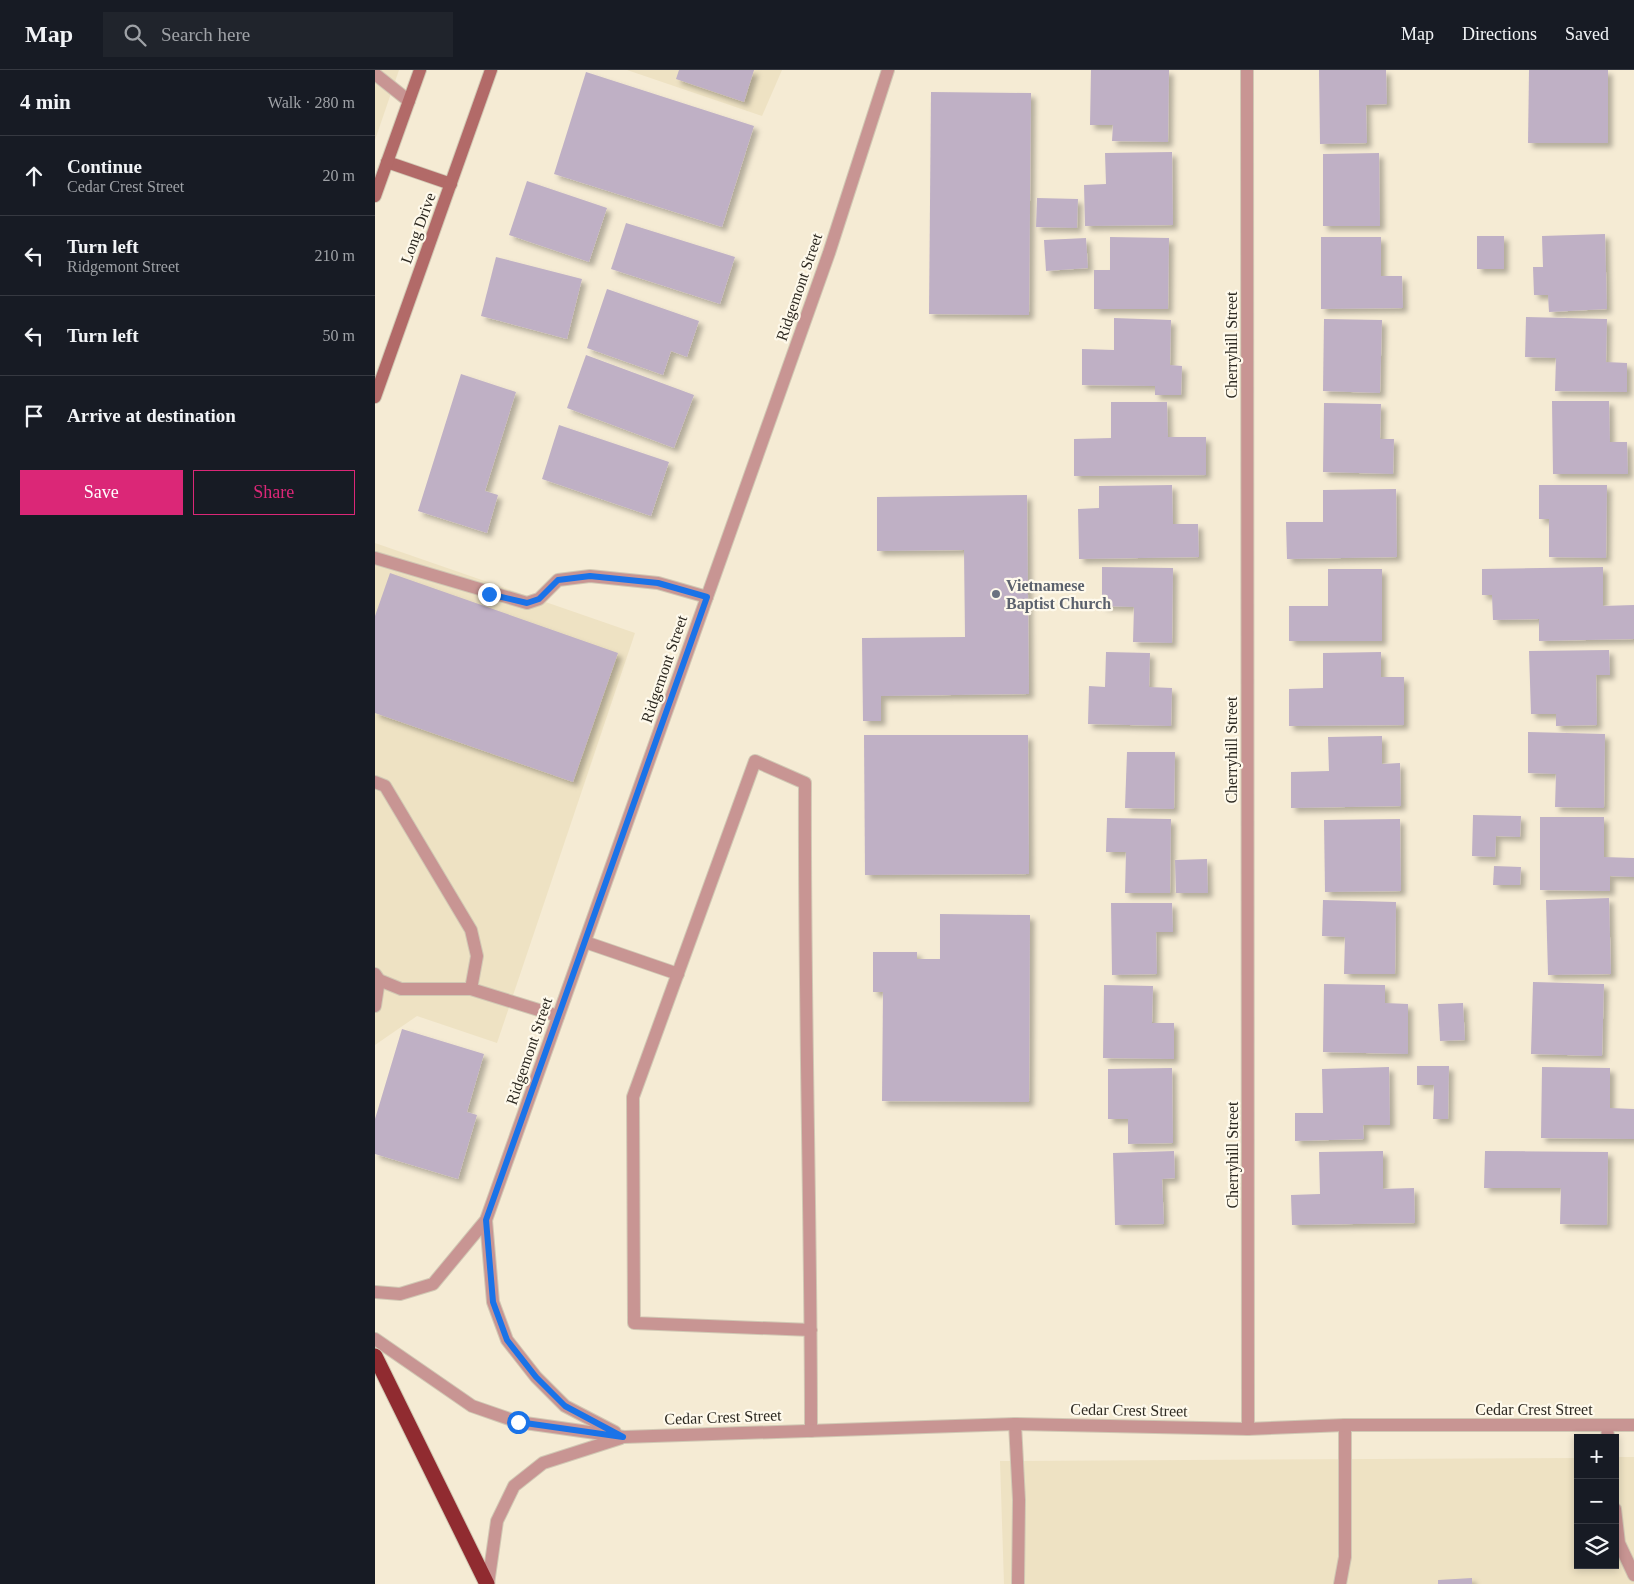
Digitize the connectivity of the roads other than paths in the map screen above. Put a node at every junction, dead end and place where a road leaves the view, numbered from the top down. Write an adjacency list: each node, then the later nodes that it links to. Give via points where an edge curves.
1 (420, 70): 6 (main road)
2 (491, 70): 8 (main road, Long Drive)
3 (888, 70): 12 (street, Ridgemont Street, via 829,253)
4 (1247, 70): 28 (street, Cherryhill Street)
5 (375, 74): 6 (street)
6 (409, 101): 7 (main road)
7 (387, 162): 8 (main road); 9 (main road)
8 (451, 184): 10 (main road, Long Drive)
9 (375, 196)
10 (375, 397)
11 (375, 558): 12 (street, via 527,603 539,599 558,580 590,576 658,583)
12 (707, 597): 14 (street, Ridgemont Street)
13 (375, 782): 17 (street, via 385,786 471,930 477,956)
14 (585, 942): 15 (street); 19 (street, Ridgemont Street)
15 (677, 974): 22 (street, via 633,1097 634,1323); 22 (street, via 755,761 805,783)
16 (377, 977): 17 (street, via 401,989); 18 (street)
17 (471, 989): 19 (street)
18 (375, 1006)
19 (559, 1016): 20 (street, Ridgemont Street)
20 (486, 1220): 21 (street, Ridgemont Street, via 433,1284 400,1294); 31 (street, Ridgemont Street, via 493,1302 507,1340 536,1377 565,1406)
21 (375, 1292)
22 (811, 1330): 29 (street)
23 (375, 1340): 31 (street, Cedar Crest Street, via 472,1406 518,1422)
24 (375, 1356): 34 (highway)
25 (1015, 1424): 28 (street, Cedar Crest Street); 29 (street, Cedar Crest Street); 35 (street, via 1019,1500)
26 (1345, 1425): 28 (street, Cedar Crest Street); 30 (street, Cedar Crest Street); 36 (street, via 1345,1557)
27 (1634, 1425): 30 (street, Cedar Crest Street)
28 (1248, 1429)
29 (811, 1431): 31 (street, Cedar Crest Street)
30 (1607, 1432)
31 (623, 1437): 34 (street, Cedar Crest Street, via 543,1463 514,1486 497,1521)
32 (1617, 1524): 33 (street, via 1619,1543)
33 (1634, 1575)
34 (487, 1584)
35 (1018, 1584)
36 (1340, 1584)

